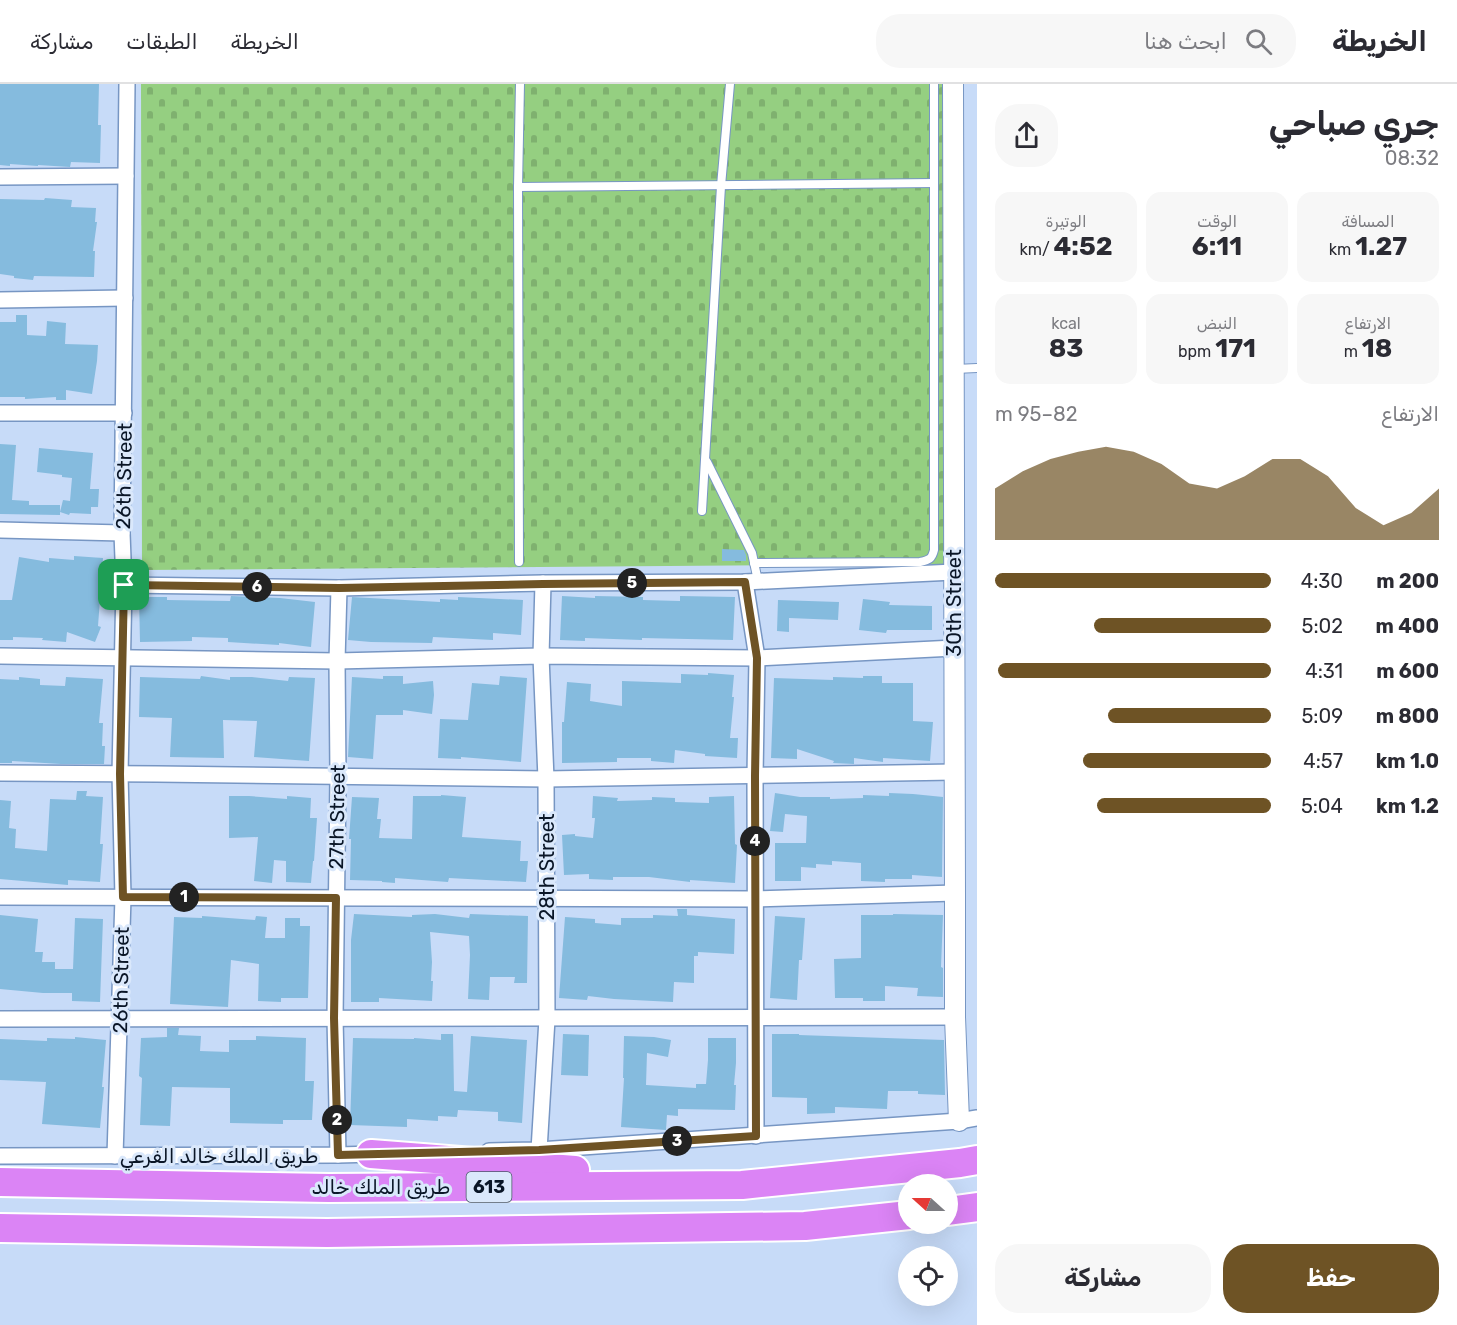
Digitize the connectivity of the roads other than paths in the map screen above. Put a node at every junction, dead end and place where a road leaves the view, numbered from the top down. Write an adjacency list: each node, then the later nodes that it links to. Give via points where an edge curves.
1 (127, 84): 7 (street, 26th Street)
2 (520, 84): 10 (lane)
3 (730, 84): 9 (lane)
4 (934, 84): 8 (lane)
5 (953, 84): 14 (street, 30th Street)
6 (0, 177): 7 (street)
7 (126, 177): 11 (street, 26th Street)
8 (934, 183): 9 (lane); 22 (lane, via 933,556 920,562)
9 (721, 186): 10 (lane); 17 (lane)
10 (518, 187): 21 (lane)
11 (125, 298): 12 (street); 16 (street, 26th Street)
12 (0, 300)
13 (977, 368): 14 (lane)
14 (954, 369): 23 (street, 30th Street)
15 (0, 413): 16 (street)
16 (124, 413): 20 (street, 26th Street)
17 (705, 459): 18 (lane); 22 (lane)
18 (702, 511)
19 (0, 530): 20 (street)
20 (122, 533): 26 (street, 26th Street)
21 (519, 562)
22 (754, 563): 24 (lane)
23 (954, 572): 24 (street); 28 (street, 30th Street)
24 (752, 581): 25 (street); 32 (street)
25 (543, 584): 27 (street); 31 (street, 28th Street)
26 (124, 585): 27 (street); 30 (street, 26th Street)
27 (339, 588): 33 (street, 27th Street)
28 (954, 648): 32 (street); 34 (street, 30th Street)
29 (0, 656): 30 (street)
30 (122, 656): 33 (street); 36 (street, 26th Street)
31 (542, 656): 32 (street); 33 (street); 39 (street, 28th Street)
32 (757, 658): 38 (street)
33 (337, 661): 37 (street, 27th Street)
34 (954, 772): 38 (street); 40 (street, 30th Street)
35 (0, 773): 36 (street)
36 (120, 774): 37 (street); 42 (street, 26th Street)
37 (338, 776): 39 (street); 43 (street, 27th Street)
38 (755, 776): 39 (street); 45 (street)
39 (546, 779): 44 (street, 28th Street)
40 (956, 893): 45 (street); 47 (street, 30th Street)
41 (0, 897): 42 (street)
42 (123, 897): 43 (street); 50 (street, 26th Street)
43 (336, 898): 44 (street); 48 (street, 27th Street)
44 (547, 898): 45 (street); 51 (street, 28th Street)
45 (756, 899): 46 (street)
46 (756, 1017): 47 (street); 51 (street); 53 (street)
47 (954, 1017): 52 (street, 30th Street)
48 (334, 1018): 50 (street); 51 (street); 56 (street, 27th Street)
49 (0, 1019): 50 (street)
50 (120, 1019): 58 (street, 26th Street)
51 (547, 1019): 54 (street, 28th Street)
52 (968, 1120): 53 (street, طريق الملك خالد الفرعي)
53 (756, 1136): 54 (street, طريق الملك خالد الفرعي)
54 (539, 1150): 55 (street, طريق الملك خالد الفرعي)
55 (370, 1154): 56 (street, طريق الملك خالد الفرعي); 61 (highway)
56 (338, 1155): 58 (street, طريق الملك خالد الفرعي)
57 (0, 1156): 58 (street, طريق الملك خالد الفرعي)
58 (115, 1156)
59 (977, 1160): 61 (highway, طريق الملك خالد / 613)
60 (0, 1182): 61 (highway, طريق الملك خالد / 613, via 329,1188)
61 (742, 1185)
62 (977, 1207): 63 (highway)
63 (958, 1210)
64 (898, 1216): 65 (highway, 613, via 805,1226 327,1233)
65 (0, 1228)

